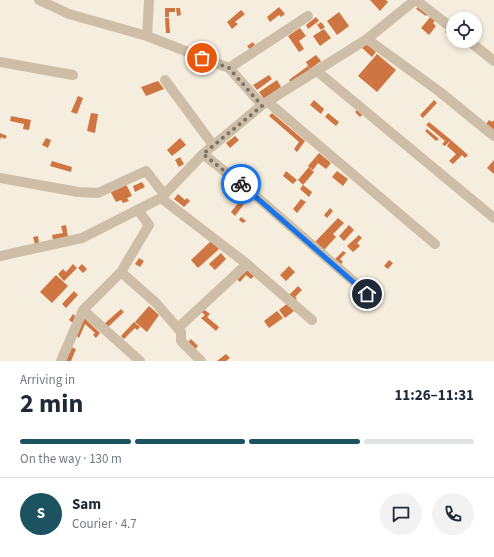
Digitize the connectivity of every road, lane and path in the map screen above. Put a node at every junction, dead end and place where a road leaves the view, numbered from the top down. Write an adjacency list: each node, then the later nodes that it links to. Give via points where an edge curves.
1 (39, 0): 6 (street, via 69,14)
2 (149, 0): 6 (street)
3 (416, 0): 5 (street); 7 (street)
4 (308, 16): 11 (street)
5 (446, 24)
6 (147, 36): 11 (street)
7 (367, 39): 12 (street); 16 (street, via 440,92)
8 (478, 48): 9 (street)
9 (494, 61)
10 (0, 62): 13 (street)
11 (229, 68): 15 (street)
12 (318, 72): 15 (street); 22 (street)
13 (73, 74)
14 (165, 80): 17 (street)
15 (265, 104): 17 (street); 23 (street)
16 (494, 136)
17 (213, 144): 18 (street)
18 (203, 154): 20 (street); 27 (street, via 258,198)
19 (0, 178): 20 (street, via 78,192 98,193 146,171)
20 (162, 196): 21 (street); 25 (street)
21 (138, 210): 24 (street, via 82,238); 26 (street, via 150,225)
22 (494, 218)
23 (435, 244)
24 (0, 256)
25 (247, 264): 29 (street); 30 (street)
26 (121, 272): 28 (street); 30 (street, via 156,303)
27 (367, 294)
28 (83, 310): 31 (street); 32 (street)
29 (312, 320)
30 (178, 328): 33 (street, via 181,332 181,341)
31 (61, 361)
32 (140, 361)
33 (201, 361)

